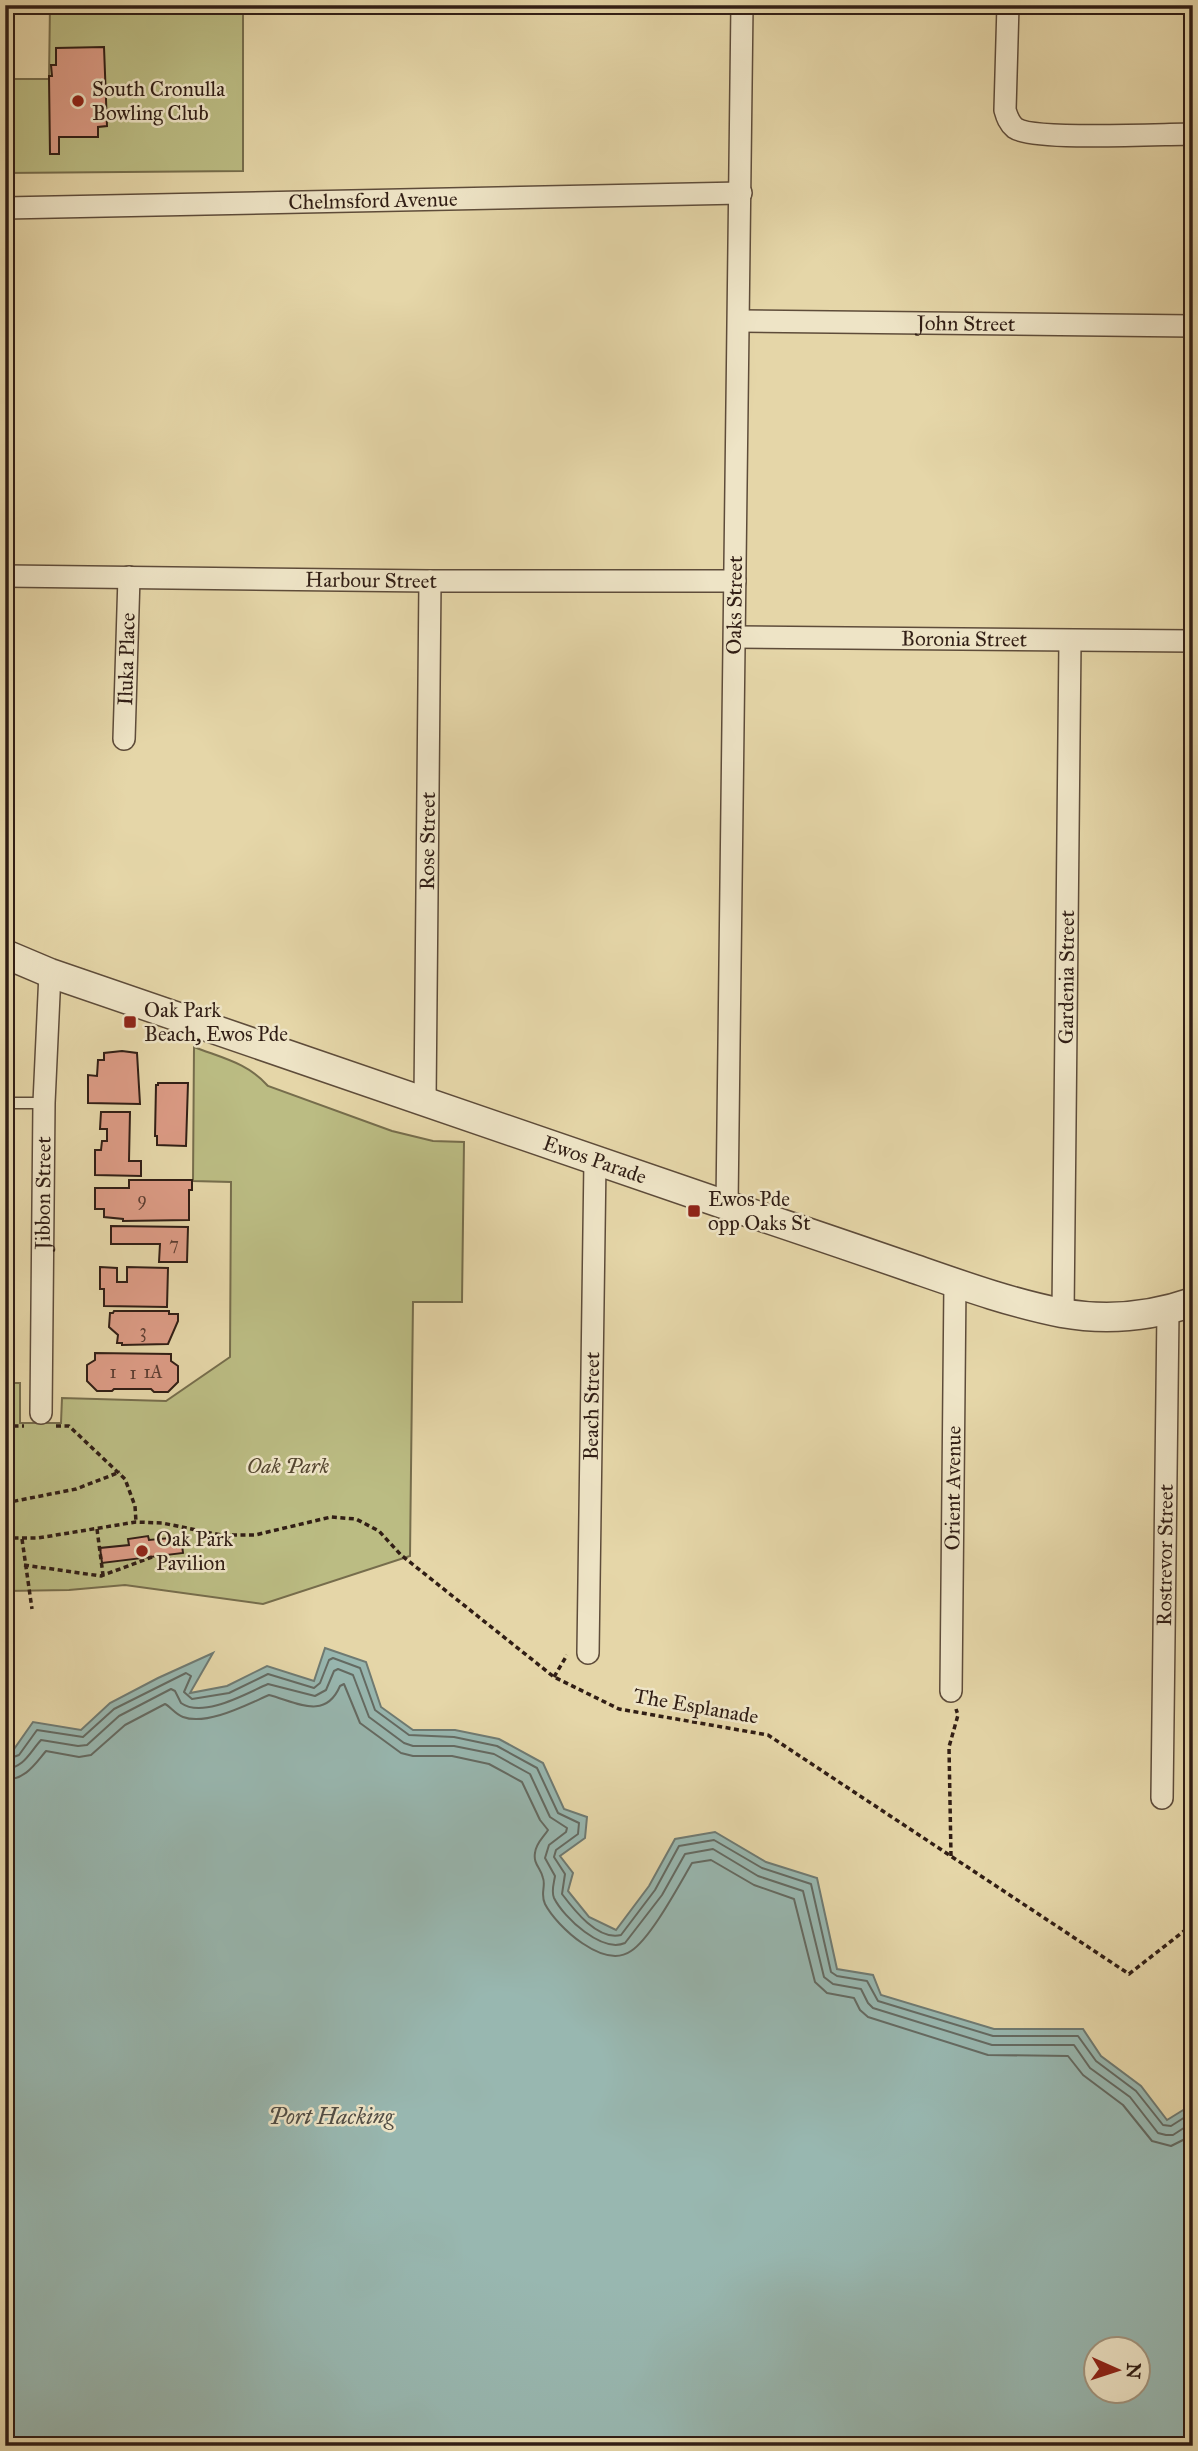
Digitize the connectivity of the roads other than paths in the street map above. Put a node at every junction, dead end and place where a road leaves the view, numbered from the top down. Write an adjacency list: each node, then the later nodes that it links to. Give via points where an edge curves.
1 (742, 5): 4 (street, Oaks Street)
2 (1008, 5): 3 (street, via 1005,110 1015,128 1058,135)
3 (1193, 134)
4 (741, 193): 5 (street, Chelmsford Avenue); 6 (street, Oaks Street)
5 (5, 208)
6 (740, 321): 7 (street, John Street); 11 (street, Oaks Street)
7 (1193, 326)
8 (5, 576): 9 (street, Harbour Street)
9 (128, 577): 10 (street, Harbour Street); 15 (street, Iluka Place)
10 (430, 581): 11 (street, Harbour Street); 18 (street, Rose Street)
11 (735, 581): 12 (street, Oaks Street)
12 (736, 637): 13 (street, Boronia Street); 22 (street, Oaks Street)
13 (1070, 641): 14 (street, Boronia Street); 25 (street, Gardenia Street)
14 (1193, 641)
15 (124, 738)
16 (5, 954): 17 (street, Ewos Parade)
17 (50, 973): 18 (street, Ewos Parade); 20 (street, Jibbon Street)
18 (425, 1100): 21 (street, Ewos Parade)
19 (5, 1103): 20 (lane)
20 (44, 1103): 26 (street, Jibbon Street)
21 (596, 1161): 22 (street, Ewos Parade); 27 (street, Beach Street)
22 (727, 1205): 23 (street, Ewos Parade)
23 (955, 1283): 25 (street, Ewos Parade); 28 (street, Orient Avenue)
24 (1180, 1306): 25 (street, Ewos Parade, via 1116,1318); 29 (street, Rostrevor Street)
25 (1063, 1313)
26 (38, 1421)
27 (588, 1653)
28 (951, 1691)
29 (1162, 1798)

